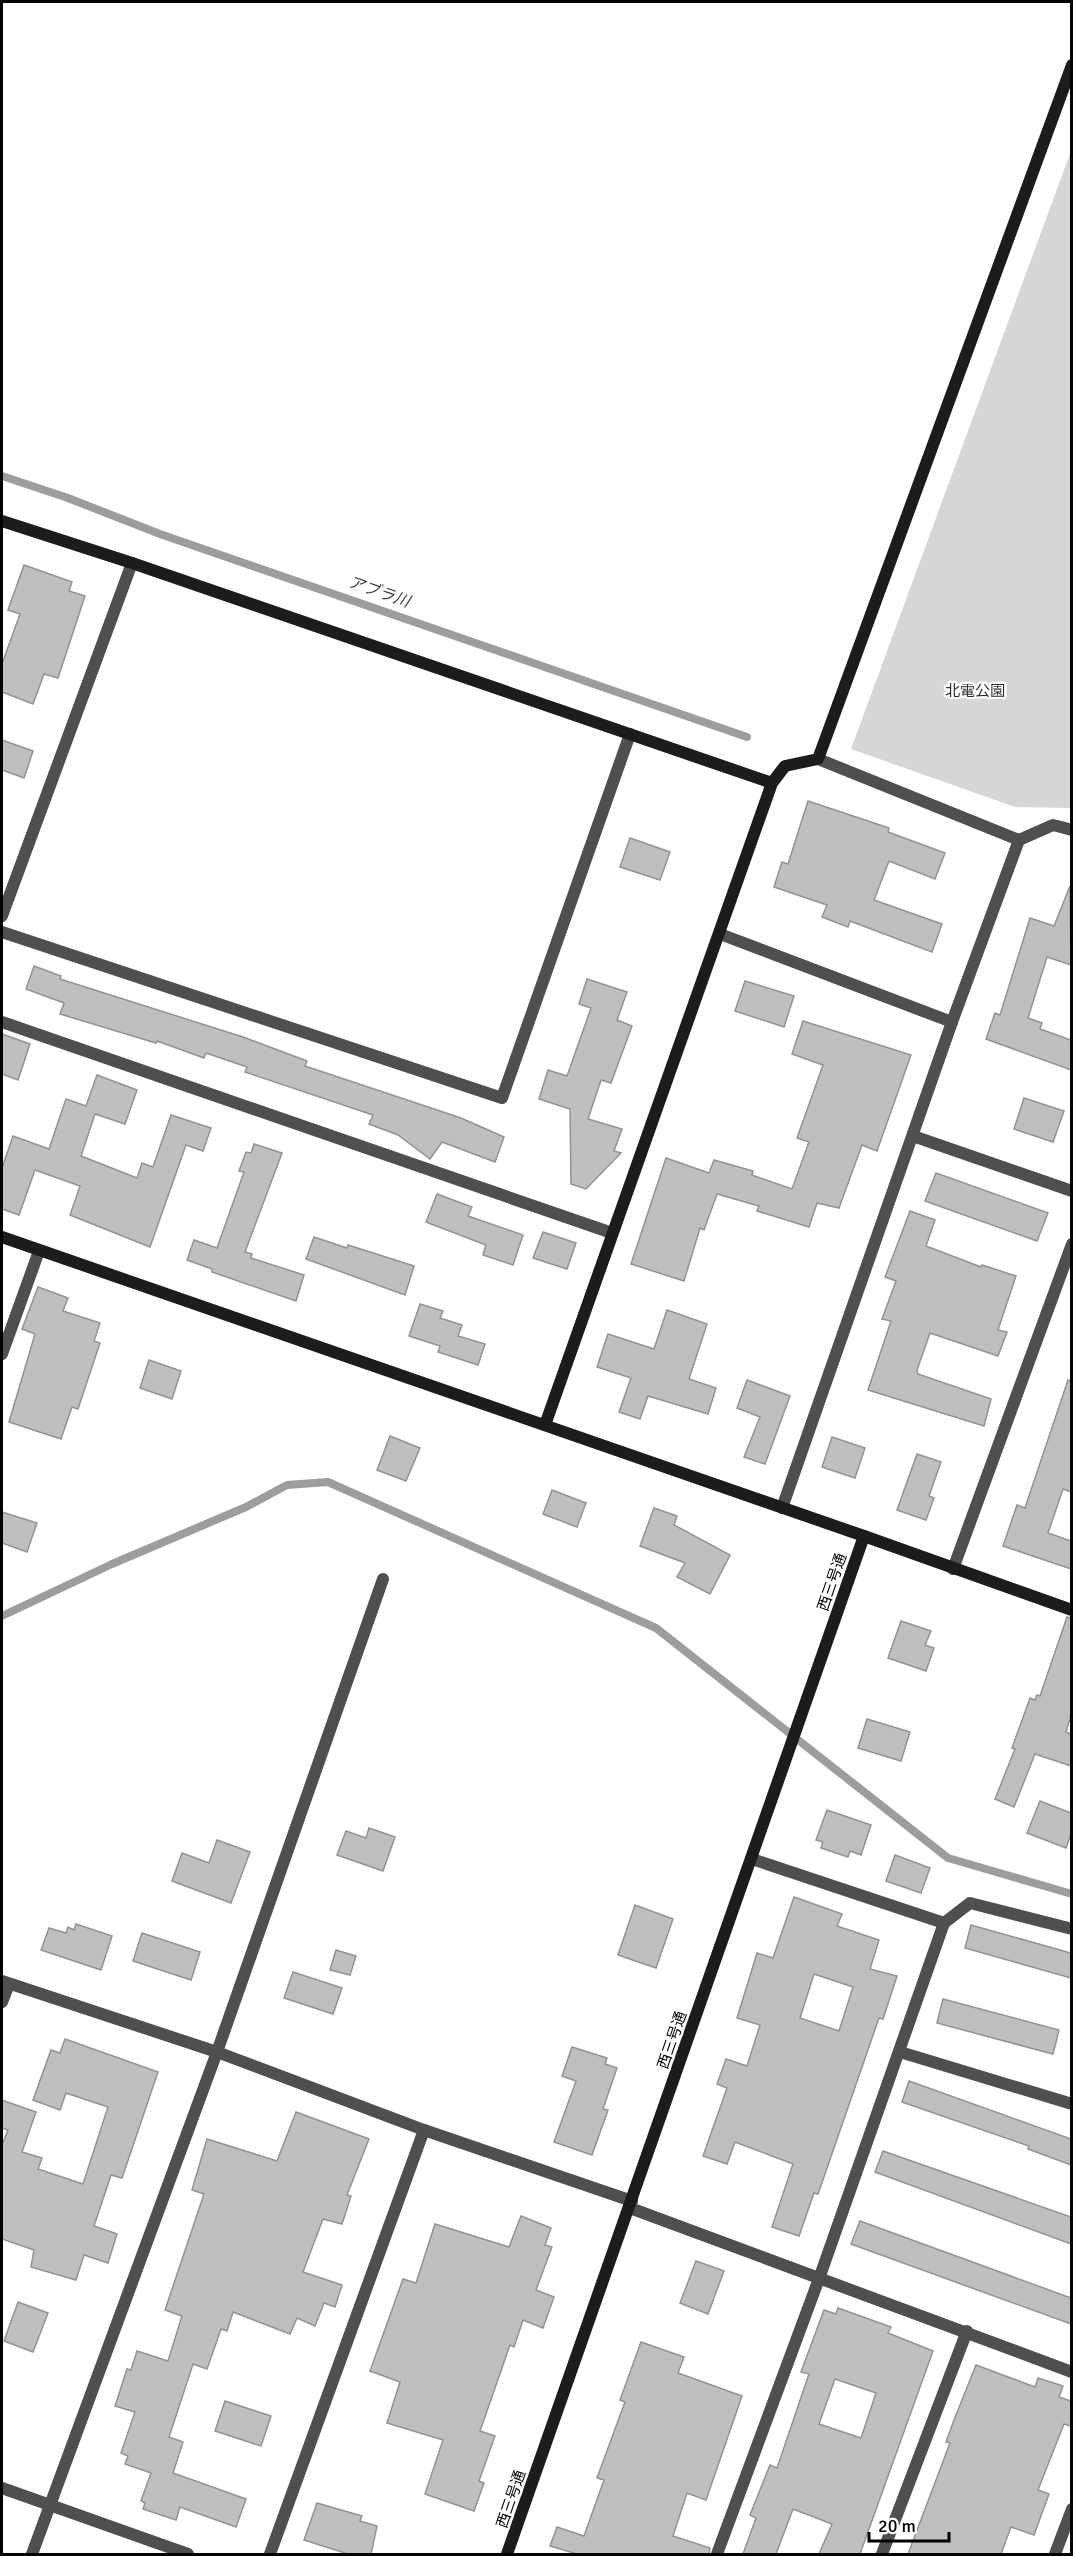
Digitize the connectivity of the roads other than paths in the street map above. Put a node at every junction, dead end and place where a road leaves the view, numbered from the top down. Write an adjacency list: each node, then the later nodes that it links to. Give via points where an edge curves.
1 (1071, 65): 5 (street)
2 (2, 521): 3 (street)
3 (132, 563): 4 (street); 9 (street)
4 (630, 734): 6 (street); 10 (street, via 502,1098)
5 (818, 759): 6 (street, via 785,766); 8 (street)
6 (772, 783): 11 (street)
7 (1071, 830): 8 (street, via 1053,825)
8 (1019, 840): 13 (street)
9 (2, 916)
10 (2, 932)
11 (720, 934): 13 (street); 16 (street)
12 (2, 1022): 16 (street)
13 (952, 1022): 14 (street)
14 (913, 1136): 15 (street); 22 (street)
15 (1071, 1191)
16 (612, 1233): 21 (street)
17 (2, 1238): 19 (street)
18 (1071, 1244): 24 (street)
19 (39, 1251): 20 (street); 21 (street)
20 (2, 1354)
21 (545, 1425): 22 (street)
22 (782, 1508): 23 (street)
23 (864, 1536): 24 (street); 27 (street, 西三号通)
24 (953, 1569): 26 (street)
25 (383, 1579): 32 (street)
26 (1071, 1610)
27 (752, 1859): 28 (street); 36 (street, 西三号通)
28 (944, 1923): 29 (street, via 970,1903); 33 (street)
29 (1071, 1929)
30 (5, 1982): 31 (street); 32 (street)
31 (2, 2002)
32 (217, 2052): 35 (street); 41 (street)
33 (900, 2052): 34 (street); 37 (street)
34 (1071, 2104)
35 (424, 2130): 36 (street); 45 (street)
36 (631, 2204): 37 (street); 46 (street, 西三号通)
37 (820, 2276): 38 (street); 47 (street)
38 (967, 2331): 39 (street); 48 (street)
39 (1071, 2372)
40 (2, 2488): 41 (street)
41 (50, 2504): 43 (street); 44 (street)
42 (1071, 2509): 49 (street)
43 (32, 2554)
44 (188, 2554)
45 (270, 2554)
46 (507, 2554)
47 (717, 2554)
48 (882, 2554)
49 (1055, 2554)

